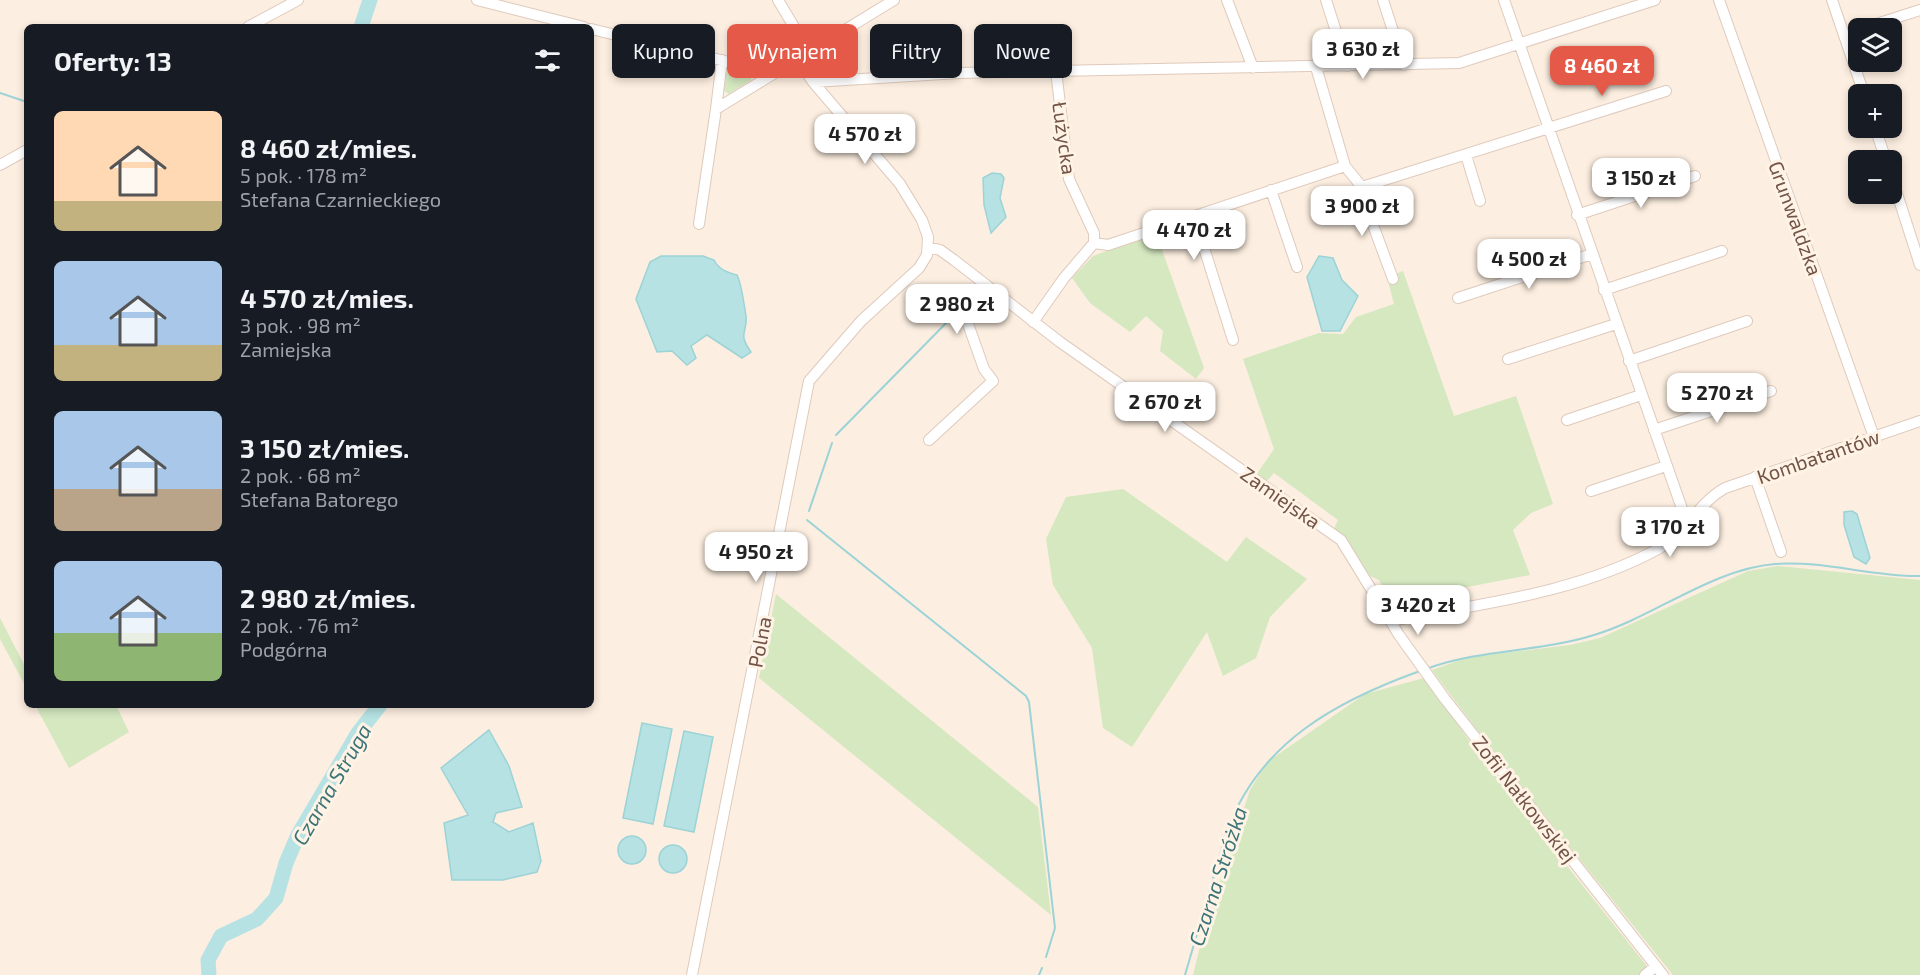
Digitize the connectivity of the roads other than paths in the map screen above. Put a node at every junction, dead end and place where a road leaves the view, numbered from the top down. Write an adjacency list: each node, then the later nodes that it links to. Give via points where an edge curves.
1 (298, 0): 14 (street)
2 (477, 0): 15 (street)
3 (778, 0): 16 (street)
4 (894, 0): 17 (street)
5 (1227, 0): 27 (street)
6 (1326, 0): 25 (street)
7 (1383, 0): 24 (street)
8 (1504, 0): 21 (street)
9 (1719, 0): 71 (street, Grunwaldzka)
10 (1832, 0): 20 (street)
11 (1650, 1): 21 (street)
12 (1920, 10): 13 (street)
13 (1895, 18)
14 (254, 24)
15 (572, 24)
16 (792, 24)
17 (855, 24)
18 (594, 30): 22 (street)
19 (1848, 33): 20 (street)
20 (1843, 35): 34 (street)
21 (1518, 45): 24 (street, via 1459,63); 37 (street)
22 (722, 60): 23 (street); 36 (street)
23 (727, 61)
24 (1404, 65): 25 (street)
25 (1347, 66): 26 (street)
26 (1316, 67): 27 (street); 41 (street)
27 (1253, 68): 28 (street)
28 (1072, 71)
29 (974, 73): 33 (street)
30 (767, 78): 36 (street)
31 (810, 78): 33 (street)
32 (1057, 78): 50 (street, Łużycka, via 1069,179 1094,233)
33 (813, 82): 51 (street, via 900,184 922,220)
34 (1860, 84)
35 (1666, 91): 37 (street)
36 (716, 109): 49 (street)
37 (1547, 130): 39 (street); 47 (street)
38 (24, 152): 40 (street)
39 (1466, 155): 43 (street); 45 (street)
40 (0, 165)
41 (1345, 166): 43 (street); 44 (street)
42 (1695, 177): 47 (street)
43 (1362, 187): 56 (street)
44 (1271, 189): 48 (street); 55 (street)
45 (1480, 201)
46 (1900, 204): 54 (street)
47 (1577, 215): 53 (street)
48 (1194, 216): 50 (street, via 1108,244); 63 (street)
49 (699, 225)
50 (1094, 243): 61 (street)
51 (928, 247): 57 (street, Zamiejska, via 940,250); 80 (street, Polna, via 919,268 861,321 810,381)
52 (1722, 251): 58 (street)
53 (1592, 254): 58 (street); 59 (street)
54 (1920, 265)
55 (1297, 267)
56 (1392, 279)
57 (984, 284): 61 (street, Zamiejska); 72 (street, via 968,324 984,369 993,381)
58 (1604, 290): 62 (street)
59 (1458, 298)
60 (1747, 321): 65 (street)
61 (1033, 322): 78 (street, Zamiejska, via 1336,536)
62 (1616, 324): 64 (street); 65 (street)
63 (1233, 340)
64 (1508, 359)
65 (1629, 361): 67 (street)
66 (1771, 391): 70 (street)
67 (1641, 395): 68 (street); 70 (street)
68 (1567, 420)
69 (1920, 421): 71 (street, Kombatantów)
70 (1654, 430): 73 (street)
71 (1874, 437): 74 (street, Kombatantów)
72 (929, 440)
73 (1666, 466): 75 (street); 76 (street)
74 (1755, 477): 76 (street, Kombatantów, via 1717,492); 77 (street)
75 (1591, 491)
76 (1687, 524): 78 (street, Kombatantów, via 1658,549 1575,582)
77 (1781, 552)
78 (1391, 621): 79 (street, Zofii Nałkowskiej)
79 (1659, 971): 81 (street)
80 (692, 975)
81 (1645, 975)

